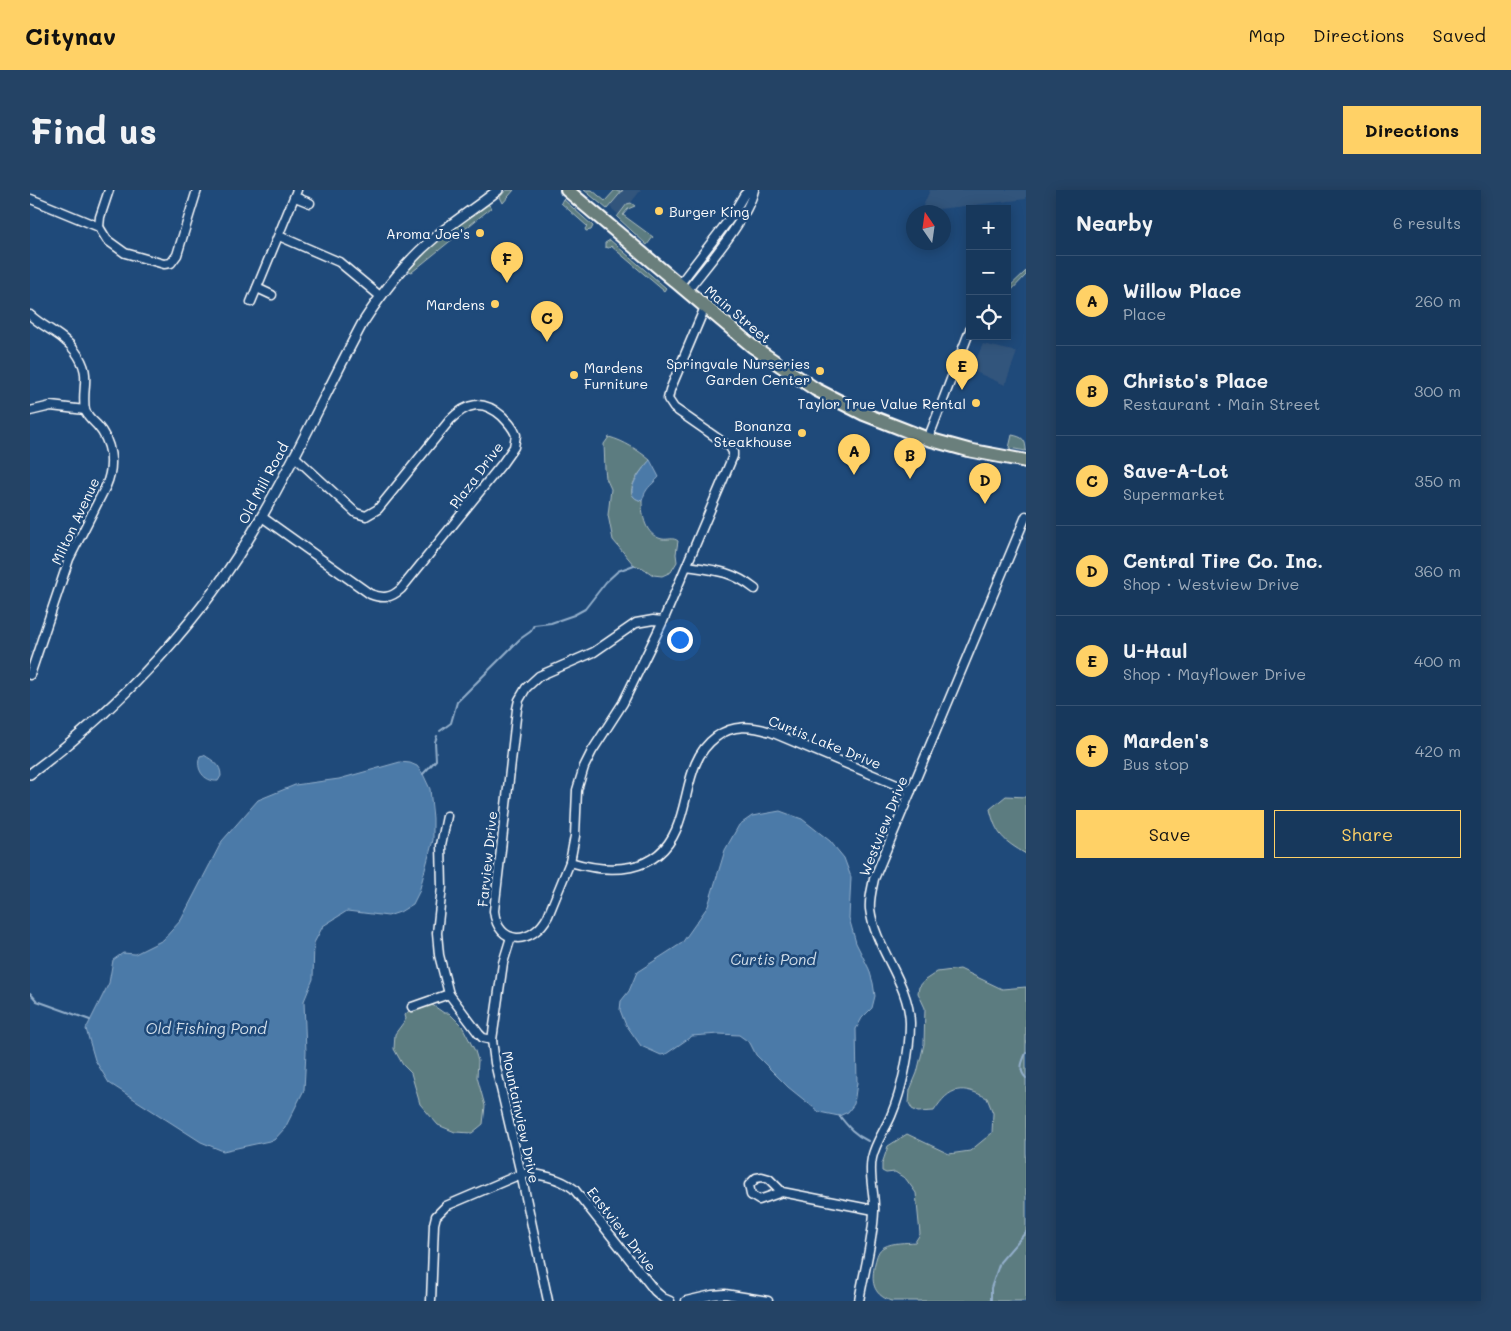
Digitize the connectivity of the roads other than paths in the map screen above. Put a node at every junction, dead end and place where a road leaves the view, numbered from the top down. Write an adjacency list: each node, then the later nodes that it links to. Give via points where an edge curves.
1 (35, 190): 9 (street)
2 (109, 190): 11 (street)
3 (197, 190): 11 (street, via 177,255 171,262 125,253 107,240)
4 (498, 190): 16 (street, Old Mill Road, via 430,242)
5 (567, 190): 14 (highway, Main Street)
6 (749, 190): 14 (street)
7 (754, 190): 14 (street, via 738,223)
8 (296, 193): 10 (street); 12 (street)
9 (31, 201): 11 (street)
10 (310, 203)
11 (99, 227)
12 (279, 236): 13 (street); 16 (street, via 339,262)
13 (257, 288): 15 (street); 17 (street)
14 (683, 288): 18 (highway, Main Street)
15 (272, 295)
16 (380, 296): 24 (street, Old Mill Road)
17 (251, 302)
18 (706, 307): 23 (highway, Main Street, via 759,351 815,389 864,414); 28 (street, via 668,399 674,408 730,447 733,453)
19 (30, 315): 21 (street, via 65,340 78,354 85,373)
20 (966, 340): 23 (street)
21 (86, 410): 22 (street, via 51,406); 31 (street, Milton Avenue, via 107,440 110,474 69,559)
22 (30, 412)
23 (928, 439): 25 (highway, Main Street)
24 (294, 456): 27 (street, Old Mill Road); 27 (street, Plaza Drive, via 356,513 366,516 378,509 450,420 464,408 477,405 493,409 516,435 514,447 502,464 401,589 389,597 370,594)
25 (1026, 461)
26 (1026, 516): 33 (street, Westview Drive)
27 (262, 517): 32 (street, Old Mill Road, via 231,566 153,664 120,699)
28 (687, 566): 29 (street, via 729,573); 30 (street)
29 (755, 589)
30 (663, 622): 35 (street, via 623,702 584,767 577,790); 36 (street, Farview Drive, via 636,623 594,652 539,676 520,698 494,911 500,929)
31 (30, 675)
32 (30, 774)
33 (911, 791): 35 (street, Curtis Lake Drive, via 771,732 733,728 713,739 700,754 676,830 670,842 655,857 620,870 596,869); 42 (street, Westview Drive, via 874,879 870,898 873,920 903,993 910,1020 907,1056 894,1109 872,1159)
34 (447, 816): 37 (street, via 441,845 442,887 437,934 440,965)
35 (570, 862): 36 (street, via 540,930 523,938)
36 (511, 937): 39 (street, Mountainview Drive, via 503,963)
37 (449, 994): 38 (street); 39 (street, via 479,1034)
38 (412, 1007)
39 (492, 1040): 40 (street, Mountainview Drive, via 494,1063)
40 (521, 1174): 43 (street, via 449,1204 438,1213 434,1224); 44 (street, Mountainview Drive); 45 (street, Eastview Drive, via 555,1178 574,1189 655,1291)
41 (782, 1192): 42 (street)
42 (874, 1210): 48 (street, Westview Drive)
43 (431, 1301)
44 (548, 1301)
45 (670, 1301)
46 (686, 1301): 47 (street, via 725,1294)
47 (768, 1301)
48 (859, 1301)

